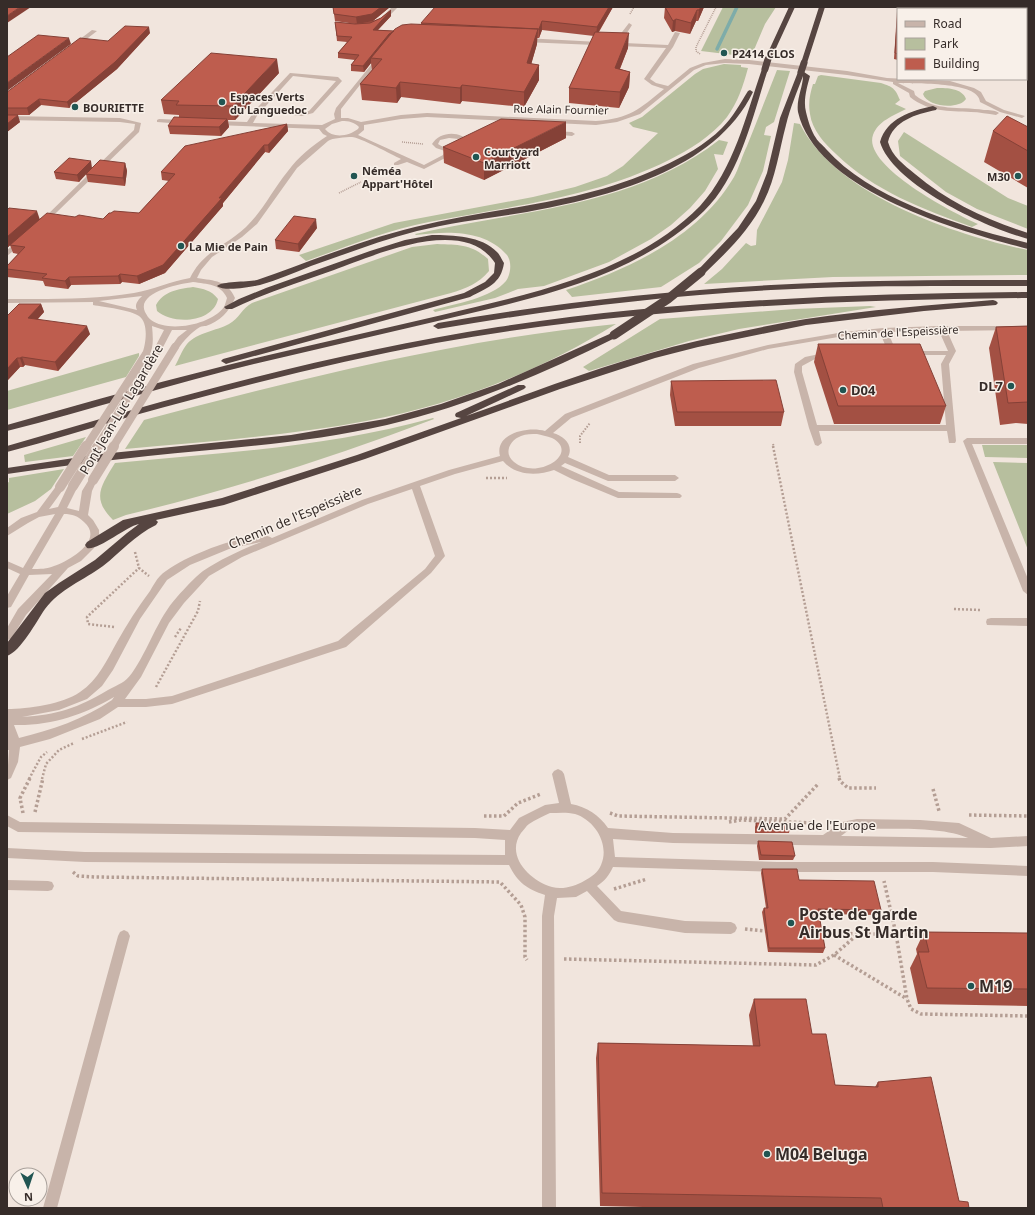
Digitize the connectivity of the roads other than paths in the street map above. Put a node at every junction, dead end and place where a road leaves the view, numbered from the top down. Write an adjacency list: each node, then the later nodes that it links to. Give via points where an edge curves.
1 (395, 7): 7 (street, via 381,22)
2 (792, 7): 20 (highway, bridge, via 768,59)
3 (822, 7): 16 (highway, bridge)
4 (980, 7): 5 (street)
5 (986, 7): 6 (street)
6 (1028, 8)
7 (374, 24)
8 (629, 25): 12 (street, via 622,36)
9 (94, 31): 15 (street)
10 (677, 33): 13 (street)
11 (518, 40): 12 (street)
12 (621, 44): 13 (street)
13 (670, 47): 19 (street, via 647,79)
14 (386, 49): 28 (street, via 338,110)
15 (69, 50)
16 (801, 72): 45 (highway, via 807,76 802,102 805,122 816,143 847,172 914,210 982,234); 63 (highway, bridge, via 788,106 770,176 760,202 742,230 701,272 668,299)
17 (887, 80): 18 (street, Rue Alain Fournier); 19 (street, Rue Alain Fournier, via 749,62 713,63 692,70); 21 (street, Rue Alain Fournier)
18 (928, 83): 21 (street); 22 (street, Rue Alain Fournier, via 962,85 979,93)
19 (668, 88): 33 (street, Rue Alain Fournier, via 638,113 607,122 427,115)
20 (758, 88): 49 (highway, via 750,91 740,111 706,144 674,164 630,182 577,199 415,229 260,282); 64 (highway, via 738,147 714,193 692,217 645,250 605,270 507,302)
21 (912, 92): 23 (street, Rue Alain Fournier, via 912,96 918,102)
22 (982, 101): 25 (street, via 977,107); 26 (street, Rue Alain Fournier, via 990,107)
23 (933, 108): 25 (street, Rue Alain Fournier, via 945,111); 43 (highway, via 908,116 889,129 884,142 890,155 922,185 953,206 991,224)
24 (262, 110): 24 (street, via 302,114 311,112 339,81 292,74 260,108); 32 (street, via 257,111)
25 (969, 110): 26 (street, Rue Alain Fournier)
26 (1025, 117)
27 (7, 118): 42 (street, via 120,120 138,123 137,131)
28 (338, 120): 33 (street, Rue Alain Fournier, via 352,120); 34 (street)
29 (159, 121): 30 (street)
30 (189, 122)
31 (212, 122): 32 (street)
32 (249, 124): 34 (street)
33 (361, 124): 37 (street, via 361,130)
34 (323, 127): 38 (street, via 325,133)
35 (544, 133): 36 (street)
36 (572, 134)
37 (353, 135): 38 (street); 40 (street)
38 (331, 136): 47 (street, via 300,161 248,229 208,255)
39 (449, 150): 39 (street, via 463,147 469,140 446,136 438,139 435,144); 40 (street, via 445,156 424,167)
40 (407, 159): 41 (street)
41 (393, 166)
42 (37, 228)
43 (1028, 236)
44 (26, 238): 46 (street)
45 (1028, 246)
46 (7, 254)
47 (193, 280): 49 (street); 50 (street, via 170,284)
48 (1028, 283): 64 (highway, via 819,286 649,297 485,318)
49 (221, 286): 55 (street, via 231,297)
50 (151, 292): 53 (street); 56 (street, via 140,306)
51 (1028, 295): 76 (highway, via 756,302 636,312 504,329 265,377)
52 (7, 301): 53 (street)
53 (78, 301): 56 (street)
54 (1028, 302): 74 (highway, via 866,314 806,322 697,344 557,387)
55 (229, 307): 58 (street, via 220,316); 67 (highway, via 393,247 432,238 452,237 475,242 492,251 500,264 499,272 493,281 467,295 236,358)
56 (141, 314): 57 (street)
57 (148, 322): 59 (street); 85 (street, Pont Jean-Luc Lagardère, bridge, via 150,338 146,354)
58 (198, 326): 59 (street); 87 (street, Pont Jean-Luc Lagardère, bridge, via 180,339 175,346 93,480 87,491)
59 (170, 328): 84 (street, bridge, via 73,486)
60 (942, 328): 61 (street, Chemin de l'Espeissière); 62 (street, Chemin de l'Espeissière); 65 (street, via 952,348)
61 (1028, 328)
62 (883, 330): 65 (street, via 889,354); 71 (street, Chemin de l'Espeissière, via 768,347 696,366 568,416)
63 (614, 335): 74 (highway, via 536,380); 80 (highway, via 510,384 440,408 384,422 301,437)
64 (306, 350): 67 (highway)
65 (951, 353): 70 (street, via 945,364)
66 (838, 354): 69 (street, via 810,358 798,366)
67 (40, 419): 68 (highway)
68 (7, 428)
69 (813, 428): 70 (street); 75 (street)
70 (950, 428): 72 (street)
71 (547, 433): 77 (street, via 537,431 509,439 502,452); 78 (street, via 562,441 566,447)
72 (952, 441)
73 (1028, 441): 94 (street, via 967,441)
74 (401, 443): 86 (highway, via 224,501)
75 (818, 443)
76 (7, 449)
77 (504, 458): 79 (street, via 517,468 527,471 542,471); 82 (street, Chemin de l'Espeissière)
78 (564, 459): 79 (street); 81 (street, via 608,478)
79 (556, 467): 83 (street, via 618,495)
80 (7, 471)
81 (675, 478)
82 (415, 485): 89 (street, Chemin de l'Espeissière, via 365,502); 101 (street, via 440,556 428,571 342,644 172,700)
83 (677, 496)
84 (61, 510): 85 (street); 87 (street); 93 (street)
85 (41, 513): 88 (street, via 26,518)
86 (168, 514): 90 (highway, via 127,523); 99 (highway, via 136,530 100,562 45,601)
87 (83, 516): 90 (street, via 94,528)
88 (7, 533)
89 (274, 539): 100 (street, Chemin de l'Espeissière, via 206,574 185,595 165,622); 102 (street, via 259,539 227,546 187,564 164,578 136,617 109,668 91,690 58,706)
90 (91, 545): 92 (street, via 84,554)
91 (7, 564): 93 (street)
92 (64, 567): 93 (street, via 43,572); 98 (street, via 22,612)
93 (26, 572): 95 (street)
94 (1028, 591)
95 (7, 604)
96 (991, 622): 97 (street)
97 (1028, 622)
98 (7, 636)
99 (7, 651)
100 (129, 685): 101 (street, Chemin de l'Espeissière); 103 (street, via 113,691 93,704 54,718)
101 (116, 703): 104 (street, Chemin de l'Espeissière, via 96,716 46,736)
102 (7, 713)
103 (7, 722): 104 (street, via 14,736)
104 (11, 745): 106 (street, via 12,764)
105 (558, 774): 107 (street)
106 (7, 775)
107 (566, 808): 109 (street, via 582,812 596,821); 110 (street, via 549,808 534,813 521,822)
108 (7, 820): 110 (street, via 18,827)
109 (606, 833): 111 (street, Avenue de l'Europe, via 673,838); 116 (street, via 610,847)
110 (512, 835): 115 (street)
111 (826, 840): 113 (street, Avenue de l'Europe); 113 (street, via 846,826 912,825 959,828)
112 (1028, 841): 113 (street, Avenue de l'Europe)
113 (991, 842)
114 (7, 853): 115 (street, via 85,857)
115 (511, 860): 121 (street, via 519,875 533,887)
116 (609, 862): 117 (street); 120 (street, via 602,876)
117 (1028, 871)
118 (7, 885): 119 (street)
119 (48, 886)
120 (590, 886): 121 (street, via 572,893); 122 (street, via 618,916 685,927)
121 (552, 893): 125 (street, via 548,916)
122 (731, 928)
123 (124, 936): 124 (street)
124 (50, 1208)
125 (549, 1208)

